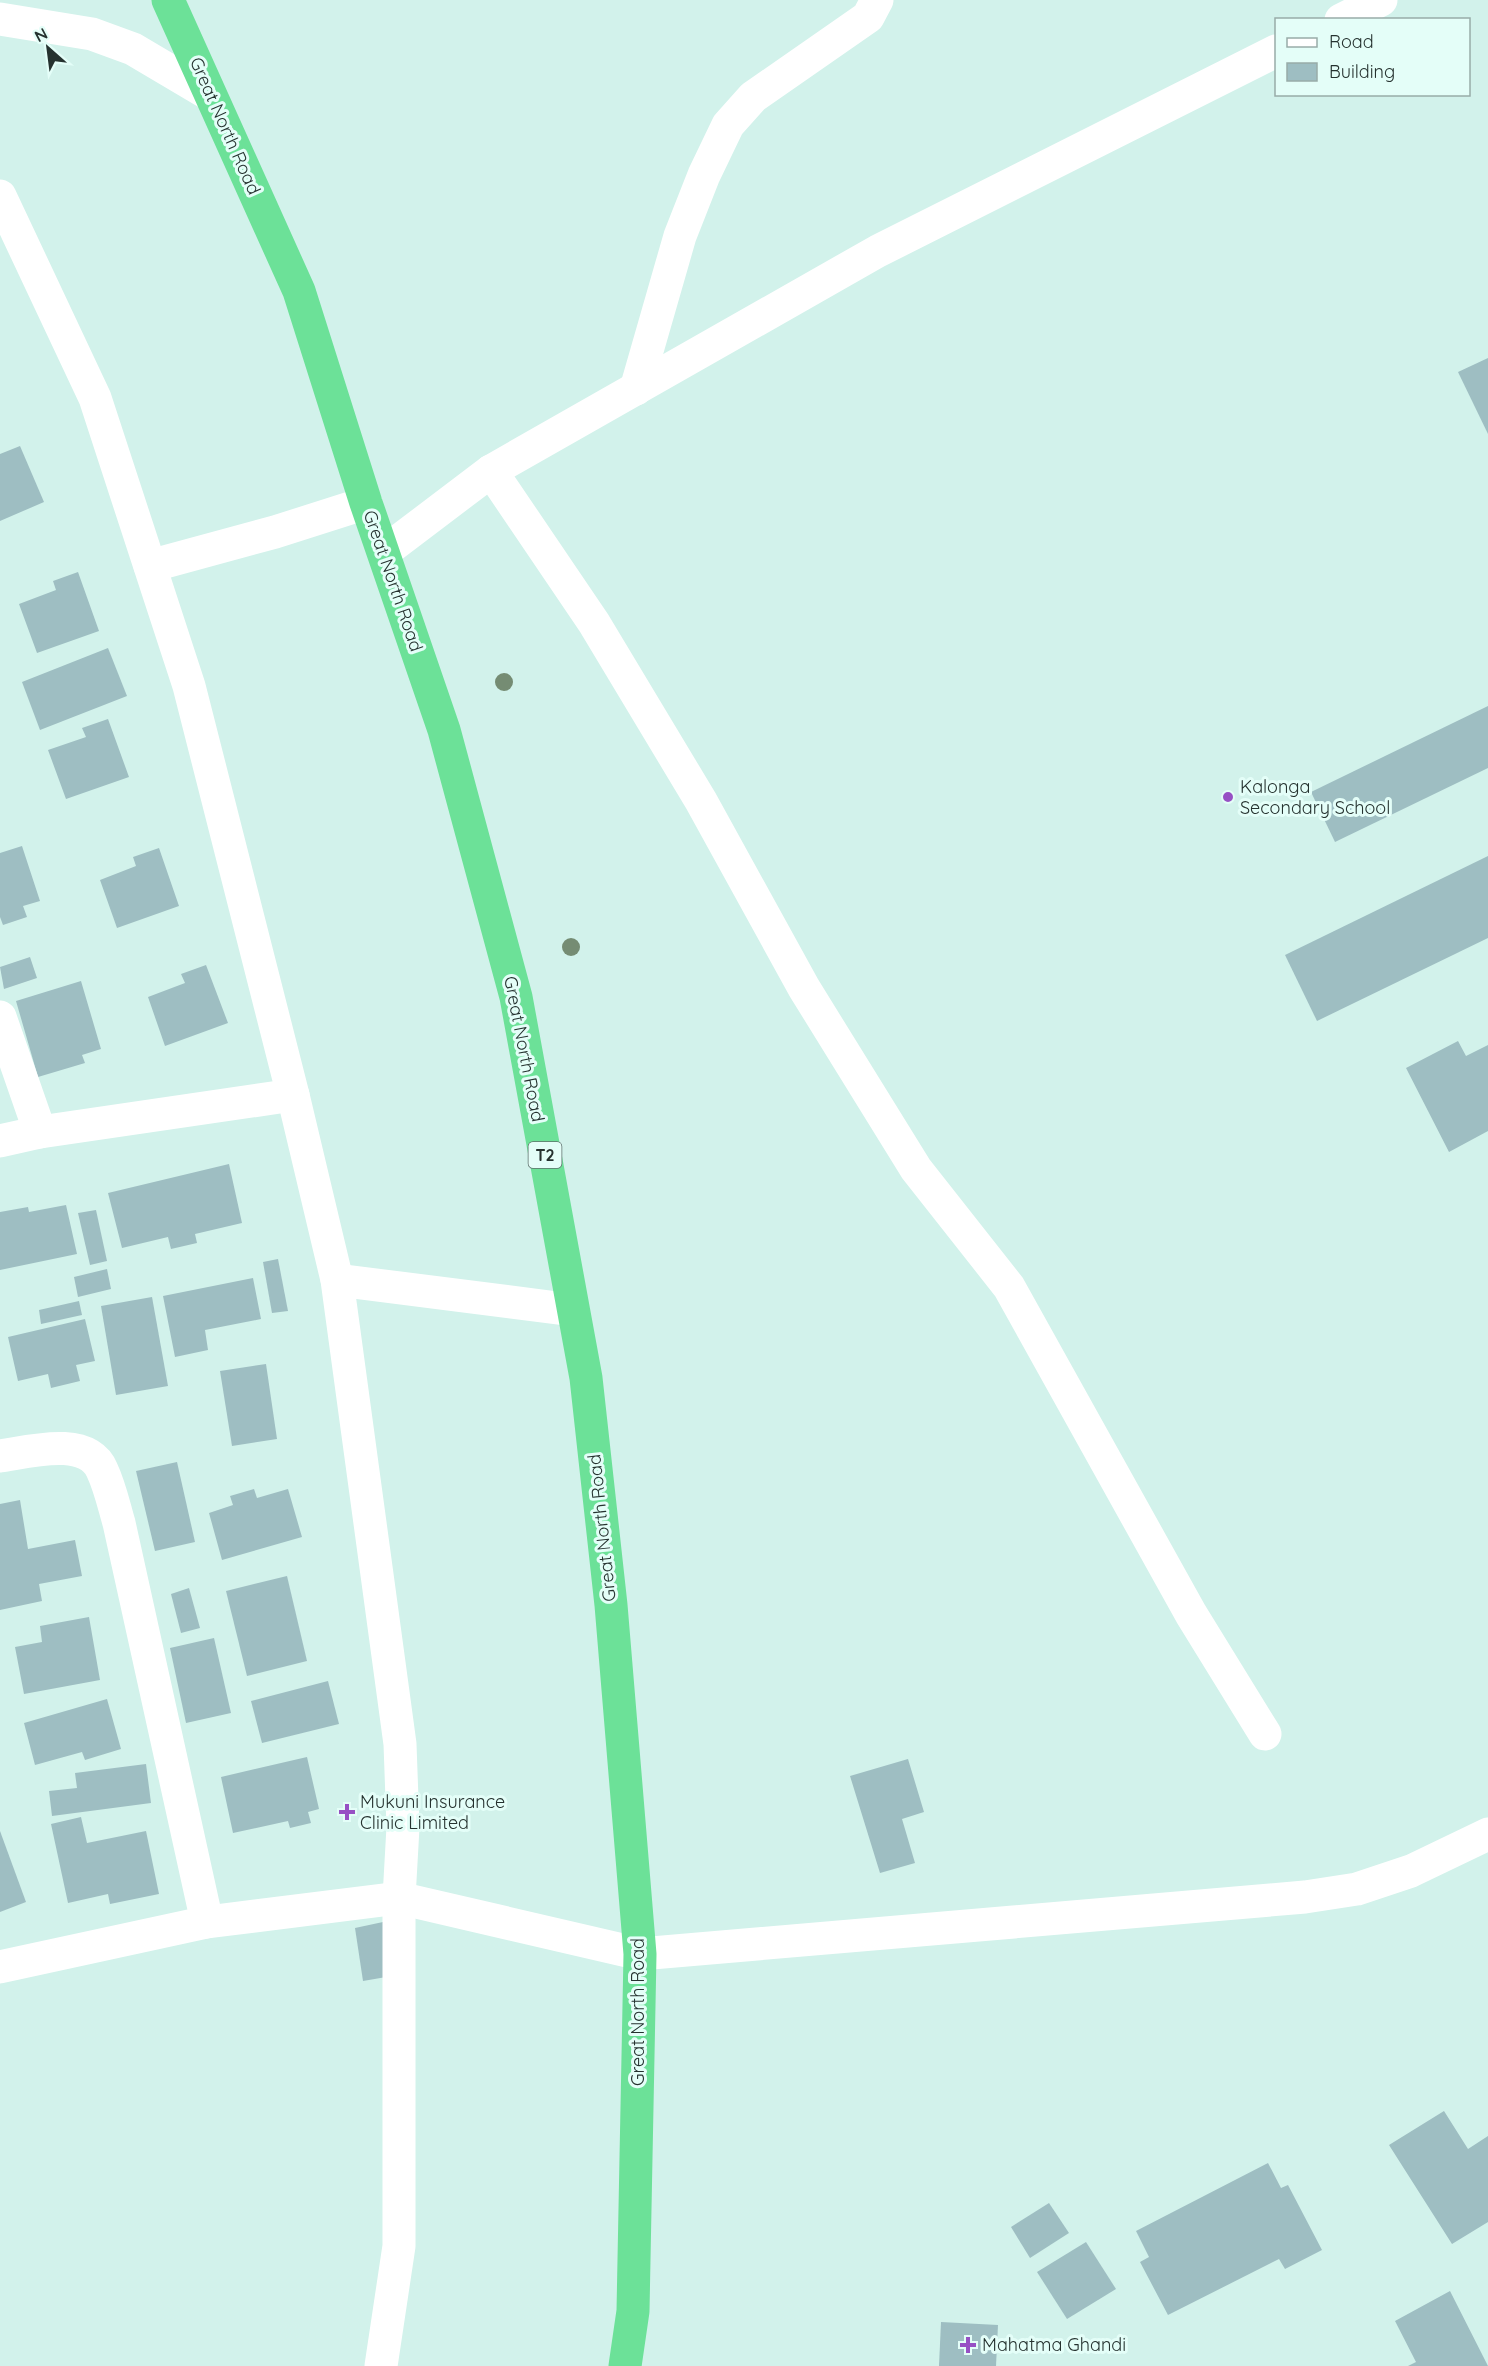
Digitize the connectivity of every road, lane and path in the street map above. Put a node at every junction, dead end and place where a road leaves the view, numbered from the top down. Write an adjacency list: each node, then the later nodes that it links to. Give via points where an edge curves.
1 (168, 0): 7 (highway, Great North Road / T2)
2 (877, 0): 9 (street, via 868,17 753,97 728,125 680,236)
3 (1381, 0): 4 (street)
4 (1345, 18)
5 (0, 19): 7 (street, via 92,34 133,49)
6 (1275, 52): 9 (street, via 878,251)
7 (209, 94): 11 (highway, Great North Road / T2, via 299,291)
8 (0, 196): 13 (street, via 95,398)
9 (636, 389): 10 (street)
10 (491, 471): 12 (street); 21 (street, via 594,623 701,801 804,988 916,1169 1009,1287 1191,1614)
11 (366, 503): 12 (highway, Great North Road / T2); 13 (street)
12 (384, 552): 19 (highway, Great North Road / T2, via 444,730 516,997)
13 (150, 566): 15 (street, via 189,686)
14 (0, 1017): 16 (street)
15 (293, 1095): 16 (street); 18 (street)
16 (40, 1132): 17 (street)
17 (0, 1141)
18 (337, 1280): 19 (street); 23 (street, via 400,1744 403,1827)
19 (573, 1310): 25 (highway, Great North Road / T2, via 586,1378 611,1605)
20 (0, 1456): 24 (street, via 64,1447 86,1454 102,1467 119,1523)
21 (1264, 1734)
22 (1488, 1834): 25 (street, via 1411,1871 1357,1889 1305,1898)
23 (399, 1898): 24 (street); 25 (street); 27 (street, via 399,2246)
24 (207, 1922): 26 (street)
25 (640, 1954): 28 (highway, Great North Road / T2, via 633,2311)
26 (0, 1967)
27 (381, 2366)
28 (625, 2366)

